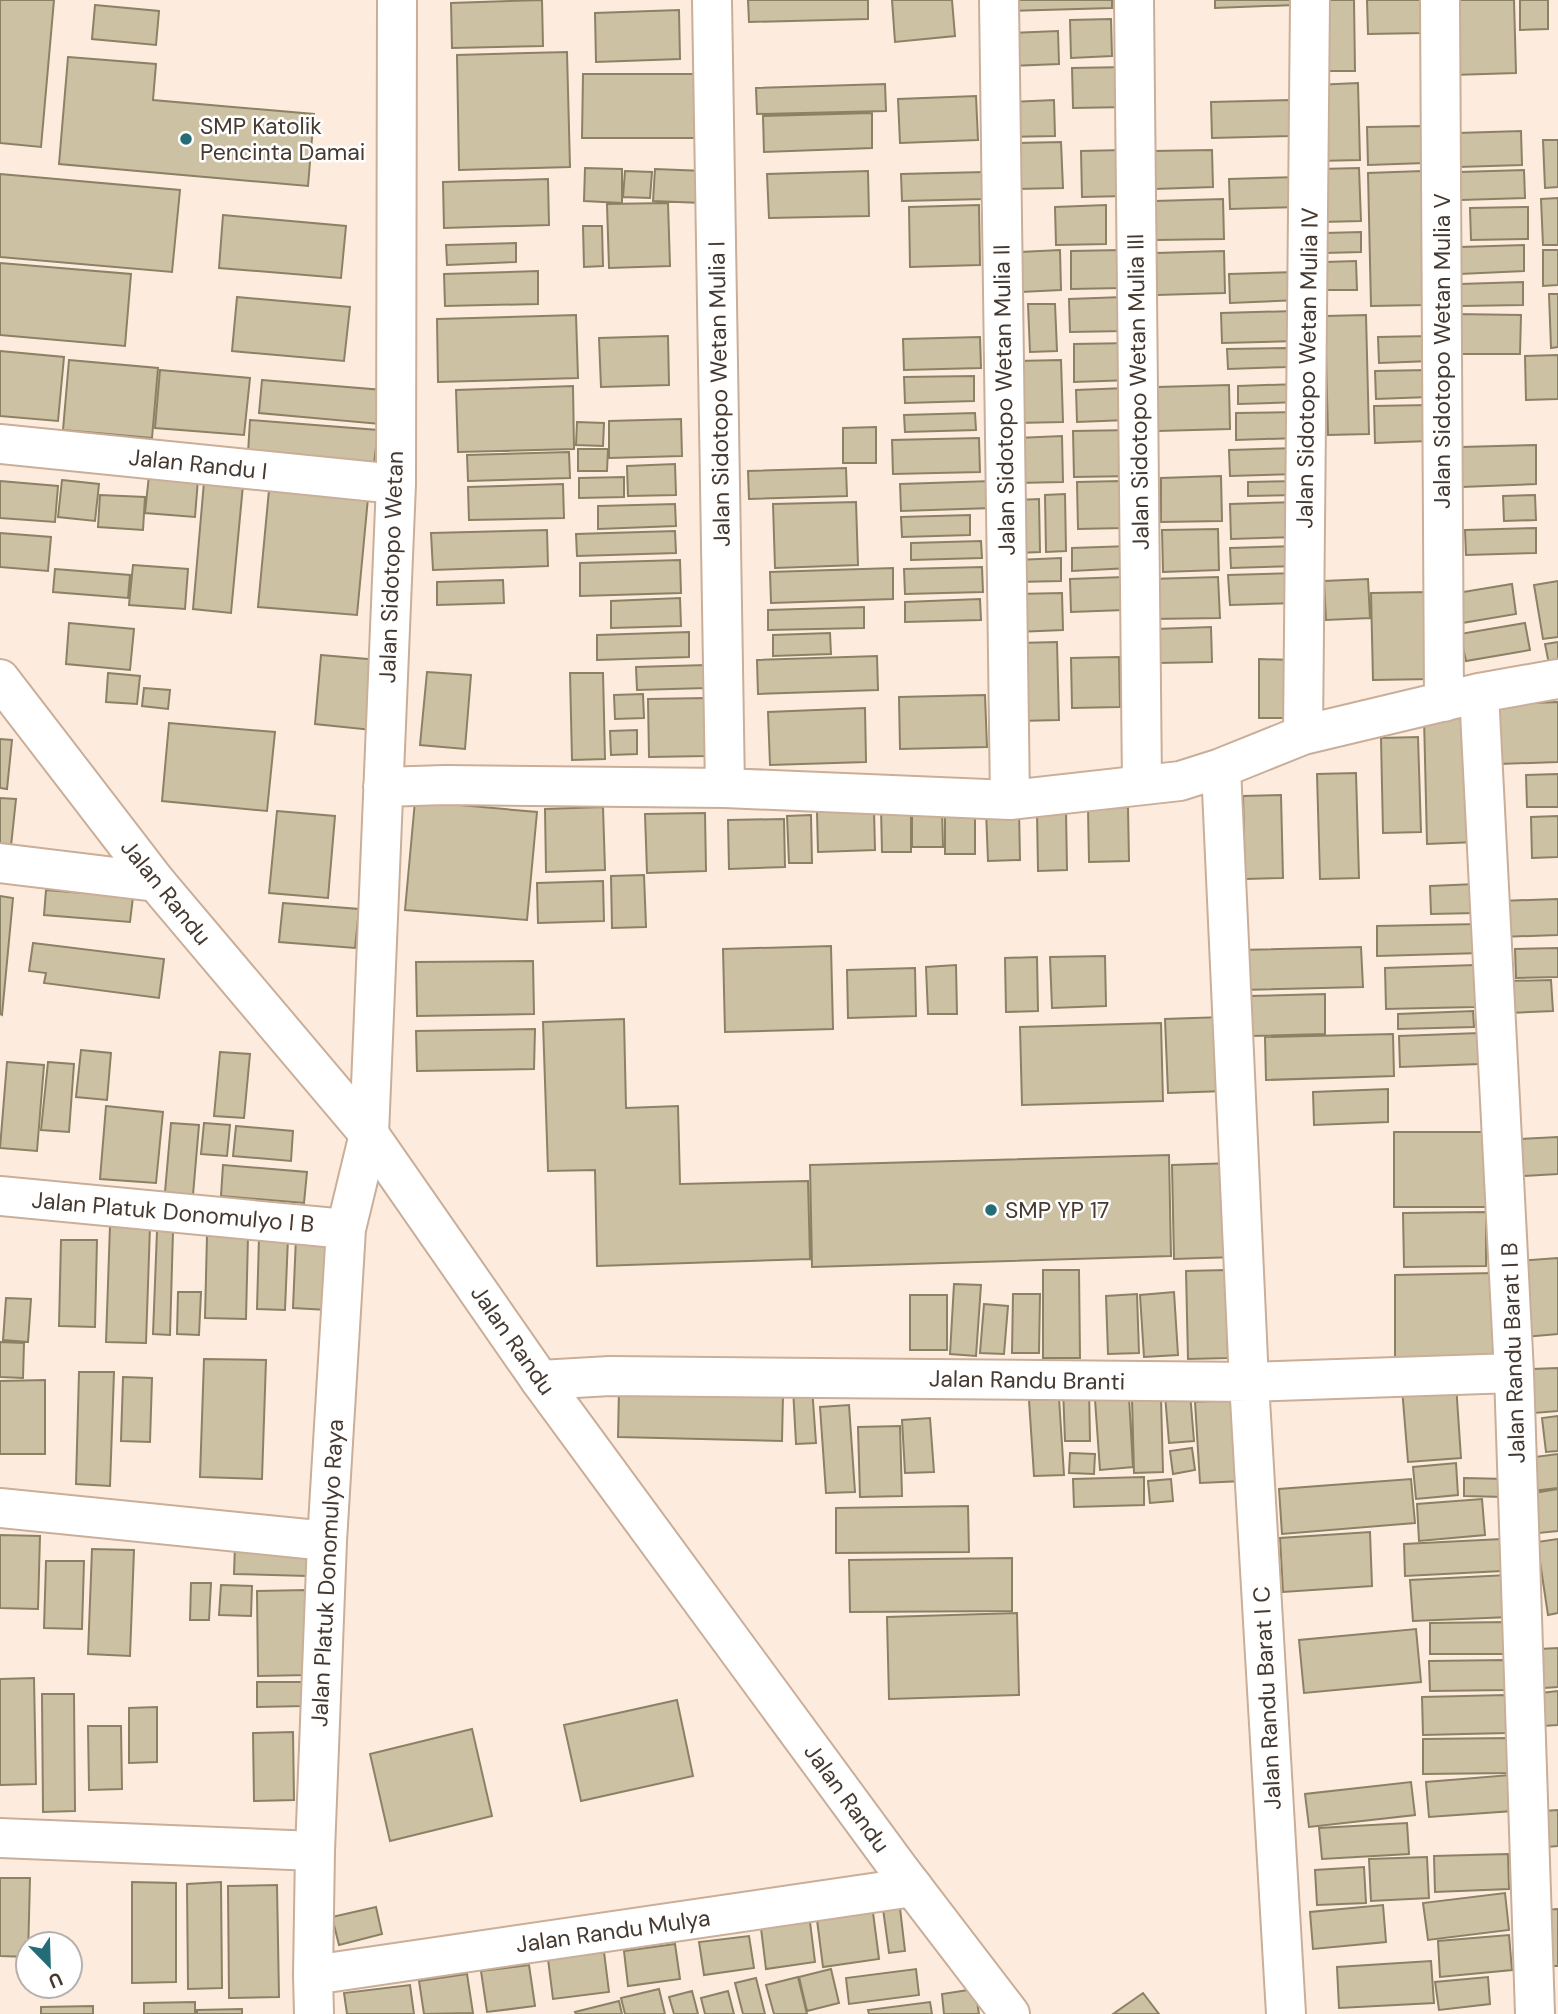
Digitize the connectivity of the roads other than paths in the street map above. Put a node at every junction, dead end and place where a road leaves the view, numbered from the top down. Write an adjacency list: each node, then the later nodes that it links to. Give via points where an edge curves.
1 (397, 0): 8 (street, Jalan Sidotopo Wetan)
2 (712, 0): 16 (street, Jalan Sidotopo Wetan Mulia I)
3 (999, 0): 17 (street, Jalan Sidotopo Wetan Mulia II)
4 (1134, 0): 14 (street, Jalan Sidotopo Wetan Mulia III)
5 (1310, 0): 12 (street, Jalan Sidotopo Wetan Mulia IV)
6 (1440, 0): 11 (street, Jalan Sidotopo Wetan Mulia V)
7 (0, 444): 8 (street, Jalan Randu I)
8 (396, 484): 15 (street, Jalan Sidotopo Wetan)
9 (1558, 678): 11 (street)
10 (0, 679): 19 (street, Jalan Randu)
11 (1462, 698): 12 (street); 23 (street, Jalan Randu Barat I B)
12 (1303, 735): 13 (street)
13 (1221, 768): 14 (street, via 1180,781); 25 (street, Jalan Randu Barat I C)
14 (1142, 785): 17 (street)
15 (383, 787): 16 (street); 20 (street, Jalan Sidotopo Wetan)
16 (725, 788): 17 (street)
17 (1010, 800)
18 (0, 863): 19 (street)
19 (156, 882): 20 (street, Jalan Randu)
20 (369, 1134): 22 (street, Jalan Platuk Donomulyo Raya); 24 (street, Jalan Randu)
21 (0, 1196): 22 (street, Jalan Platuk Donomulyo I B)
22 (346, 1229): 27 (street, Jalan Platuk Donomulyo Raya)
23 (1514, 1373): 25 (street, Jalan Randu Branti); 35 (street, Jalan Randu Barat I B)
24 (540, 1380): 25 (street, Jalan Randu Branti, via 610,1376); 30 (street, Jalan Randu)
25 (1249, 1382): 34 (street, Jalan Randu Barat I C)
26 (0, 1508): 27 (street)
27 (327, 1541): 29 (street, Jalan Platuk Donomulyo Raya)
28 (0, 1838): 29 (street)
29 (315, 1851): 31 (street, Jalan Platuk Donomulyo Raya)
30 (913, 1887): 31 (street, Jalan Randu Mulya); 33 (street, Jalan Randu)
31 (313, 1975): 32 (street, Jalan Platuk Donomulyo Raya)
32 (314, 2014)
33 (1010, 2014)
34 (1286, 2014)
35 (1535, 2014)

